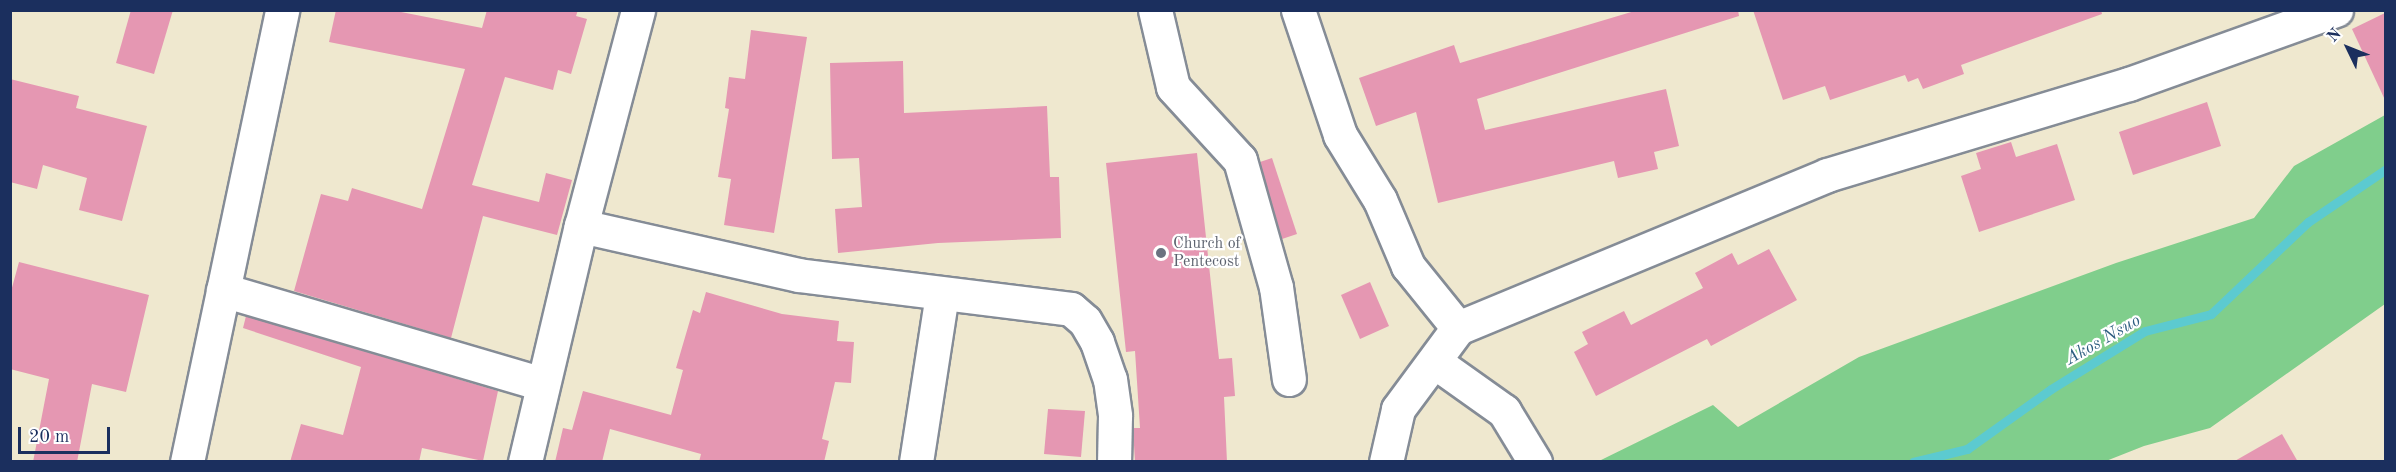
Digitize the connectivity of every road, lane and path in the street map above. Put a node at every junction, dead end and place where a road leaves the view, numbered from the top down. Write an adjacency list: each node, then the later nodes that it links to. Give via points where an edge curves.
1 (282, 10): 7 (street)
2 (638, 10): 6 (street)
3 (1155, 10): 11 (street, via 1173,87 1240,159 1276,286)
4 (1298, 10): 9 (street, via 1340,135 1380,200 1408,266)
5 (2336, 10): 9 (street, via 2129,84 1827,175)
6 (581, 226): 8 (street, via 798,275); 12 (street)
7 (223, 290): 12 (street); 13 (street)
8 (942, 295): 15 (street); 16 (street, via 1071,309 1085,321 1110,379 1116,416)
9 (1458, 328): 10 (street)
10 (1435, 362): 17 (street, via 1398,409); 18 (street, via 1504,411)
11 (1289, 379)
12 (543, 384): 14 (street)
13 (187, 462)
14 (525, 462)
15 (916, 462)
16 (1114, 462)
17 (1386, 462)
18 (1534, 462)

